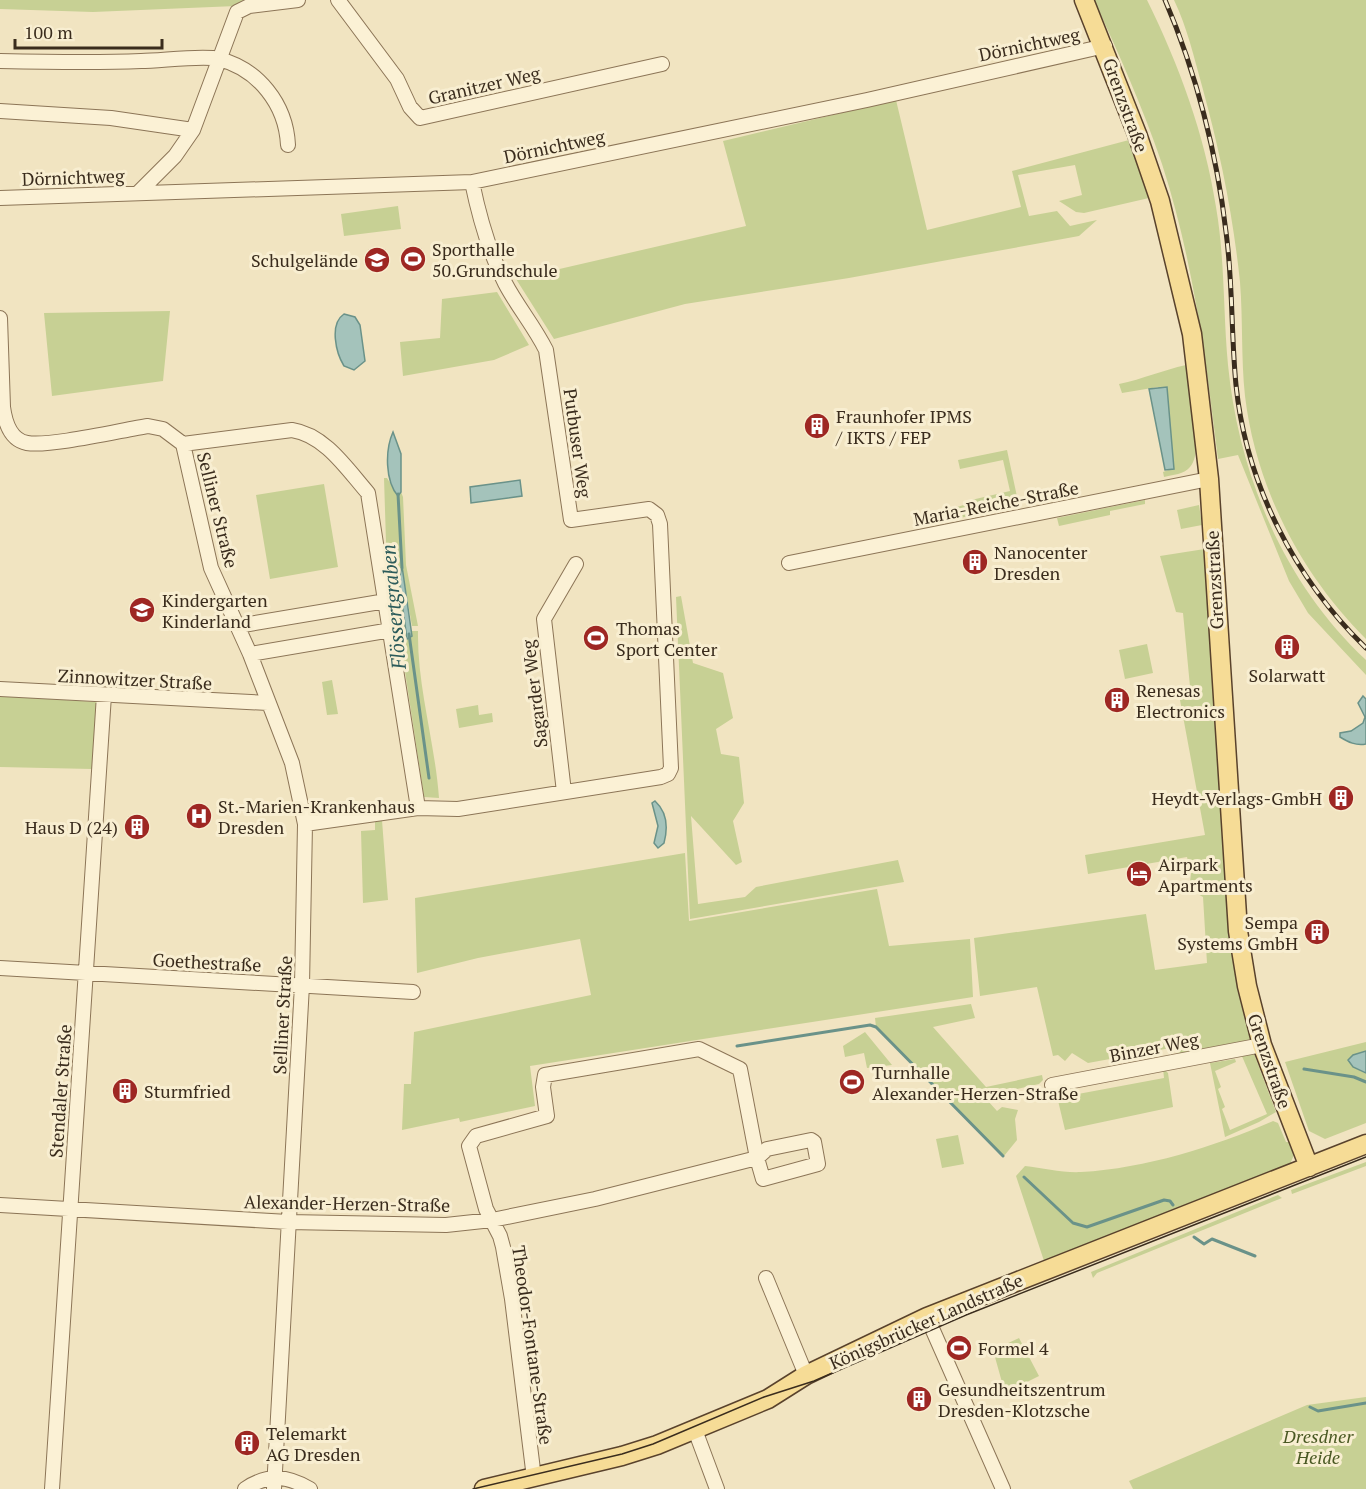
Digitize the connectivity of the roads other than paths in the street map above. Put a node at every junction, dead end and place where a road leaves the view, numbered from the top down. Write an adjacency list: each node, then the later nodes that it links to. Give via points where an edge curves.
1 (298, 0): 5 (street, via 249,6 237,12)
2 (338, 0): 7 (street, Granitzer Weg, via 397,79 410,107 420,118)
3 (1084, 0): 4 (main road, Grenzstraße)
4 (1105, 46): 11 (street, Dörnichtweg); 16 (main road, Grenzstraße, via 1141,145 1178,271 1195,358)
5 (218, 58): 6 (street, via 86,64); 9 (street); 10 (street, via 255,75 270,92 288,131)
6 (0, 61)
7 (663, 64)
8 (0, 111): 9 (street, via 111,118)
9 (193, 130): 12 (street, via 175,156)
10 (288, 145)
11 (472, 182): 12 (street, Dörnichtweg); 26 (street, Putbuser Weg, via 498,269 546,350 571,520 648,509 657,515 660,524 671,768 661,777)
12 (138, 193): 13 (street, Dörnichtweg)
13 (0, 198)
14 (0, 319): 15 (street, Selliner Straße, via 4,421 12,435 26,443 48,442 148,426 163,429)
15 (183, 444): 19 (street, via 292,430 307,432 318,439 368,493); 20 (street, Selliner Straße, via 208,560)
16 (1209, 479): 17 (street, Maria-Reiche-Straße); 33 (main road, Grenzstraße, via 1234,897 1243,965)
17 (789, 563)
18 (576, 564): 26 (street, Sagarder Weg, via 544,619)
19 (386, 601): 20 (street); 21 (street)
20 (237, 626): 22 (street, Selliner Straße)
21 (391, 630): 22 (street); 27 (street)
22 (250, 654): 25 (street, Selliner Straße)
23 (0, 689): 24 (street, Zinnowitzer Straße)
24 (104, 695): 25 (street, Zinnowitzer Straße); 30 (street, Stendaler Straße)
25 (268, 703): 28 (street, Selliner Straße, via 292,763)
26 (564, 792): 27 (street, Putbuser Weg, via 458,809)
27 (418, 808): 28 (street, Putbuser Weg)
28 (305, 825): 31 (street, Selliner Straße)
29 (0, 968): 30 (street, Goethestraße)
30 (86, 972): 31 (street, Goethestraße); 39 (street, Stendaler Straße)
31 (302, 985): 32 (street, Goethestraße); 41 (street, Selliner Straße)
32 (413, 992)
33 (1262, 1045): 35 (street, Binzer Weg); 37 (main road, Grenzstraße)
34 (699, 1049): 40 (street, Theodor-Fontane-Straße, via 545,1075 547,1116 476,1136 471,1141 470,1149); 40 (street, Alexander-Herzen-Straße, via 740,1069 757,1158 595,1199)
35 (1052, 1085)
36 (1366, 1144): 37 (main road, Königsbrücker Landstraße)
37 (1309, 1167): 43 (main road, Königsbrücker Landstraße)
38 (0, 1205): 39 (street, Alexander-Herzen-Straße)
39 (69, 1210): 41 (street, Alexander-Herzen-Straße); 48 (street, Stendaler Straße)
40 (492, 1220): 41 (street, Alexander-Herzen-Straße, via 414,1226); 46 (street, Theodor-Fontane-Straße, via 500,1236 512,1299)
41 (288, 1222): 47 (street, Selliner Straße)
42 (766, 1278): 44 (street)
43 (927, 1317): 44 (main road, Königsbrücker Landstraße); 53 (street)
44 (806, 1376): 45 (main road, Königsbrücker Landstraße, via 768,1399)
45 (695, 1430): 46 (main road, Königsbrücker Landstraße, via 622,1456); 52 (street)
46 (534, 1478): 51 (main road, Königsbrücker Landstraße)
47 (274, 1483): 49 (street, via 261,1480); 50 (street, via 291,1479)
48 (52, 1489)
49 (245, 1489)
50 (310, 1489)
51 (484, 1489)
52 (717, 1489)
53 (1003, 1489)

